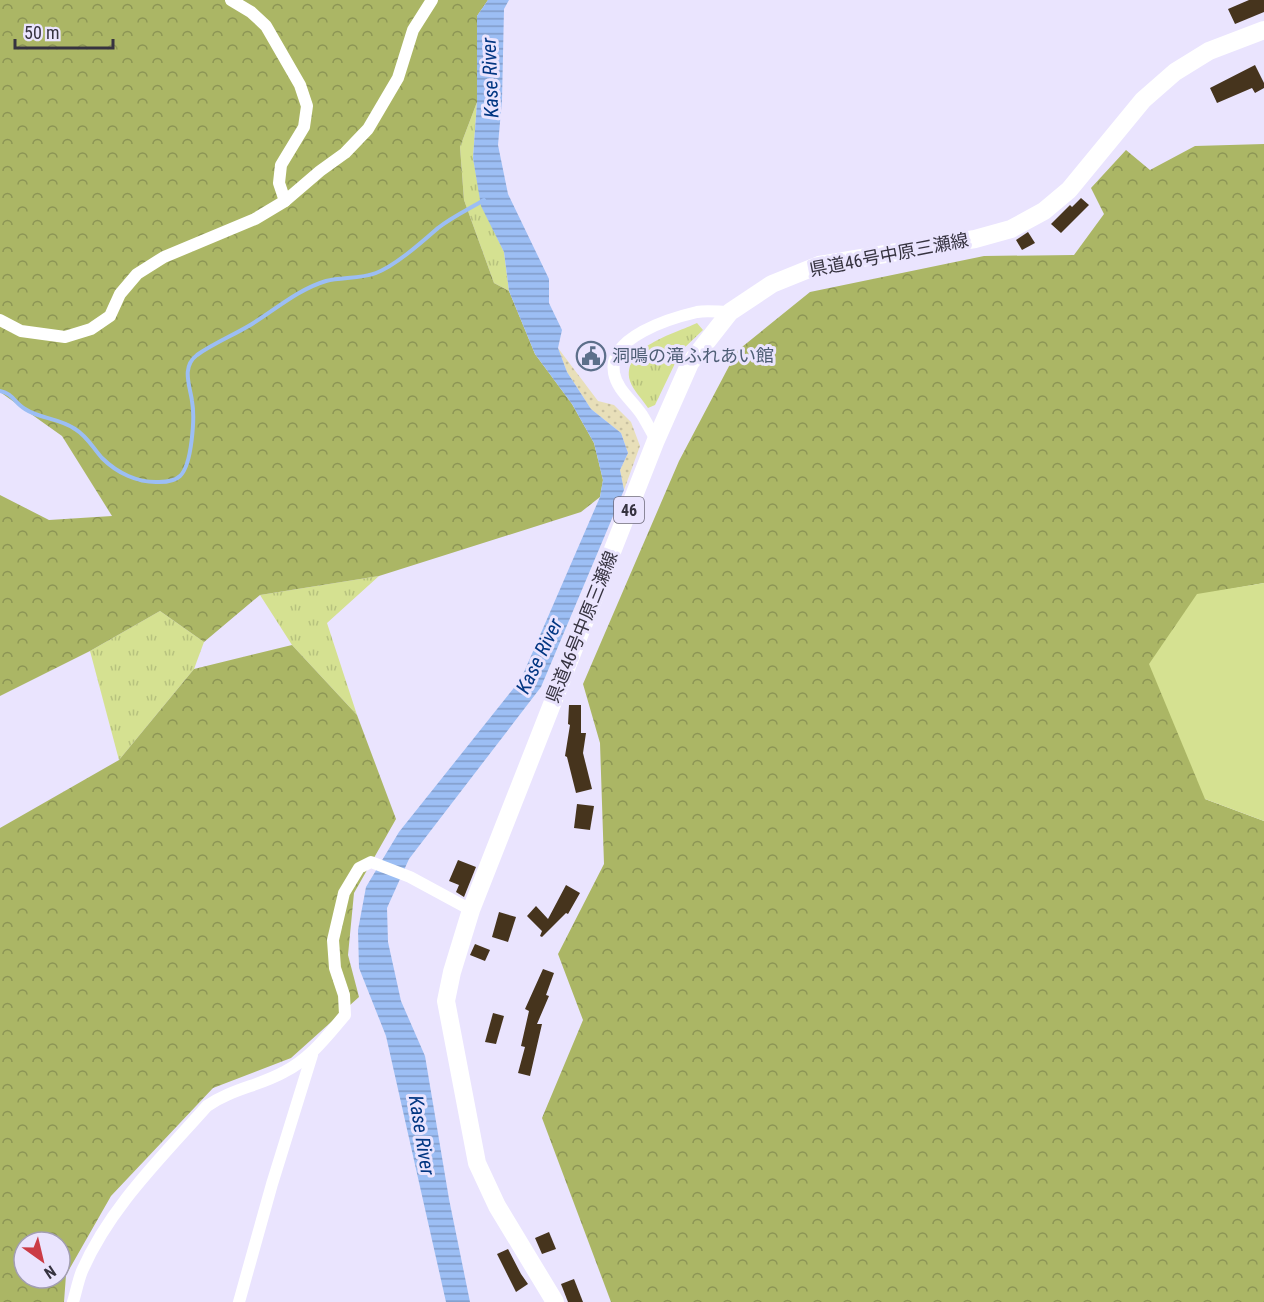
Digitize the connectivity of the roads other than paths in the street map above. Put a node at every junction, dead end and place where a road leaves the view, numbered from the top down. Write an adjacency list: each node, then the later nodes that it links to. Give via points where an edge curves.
1 (231, 0): 4 (street, via 266,26 300,85 307,106 303,127 281,165 279,183)
2 (432, 0): 4 (street, via 413,30 398,78 368,129 345,153)
3 (1264, 30): 5 (main road, 県道46号中原三瀬線 / 46, via 1209,51 1175,72 1143,100 1069,189 1044,211 1011,229 975,239 819,265 772,284)
4 (285, 201): 6 (street, via 255,219 164,257 137,274 120,294 110,316 91,329 64,337 21,331)
5 (730, 312): 7 (main road, 県道46号中原三瀬線 / 46, via 690,363); 7 (street, via 699,311 653,326 633,336 617,353 613,372 620,388 642,414)
6 (0, 320)
7 (656, 440): 8 (main road, 県道46号中原三瀬線 / 46)
8 (471, 910): 9 (street, via 410,877 371,862 359,868 344,893 333,940 345,1015); 12 (main road, 県道46号中原三瀬線 / 46, via 446,1001 477,1163 497,1206)
9 (312, 1054): 10 (street, via 284,1073 221,1096 207,1107 128,1195 106,1227 82,1272); 11 (street)
10 (73, 1302)
11 (239, 1302)
12 (555, 1302)

